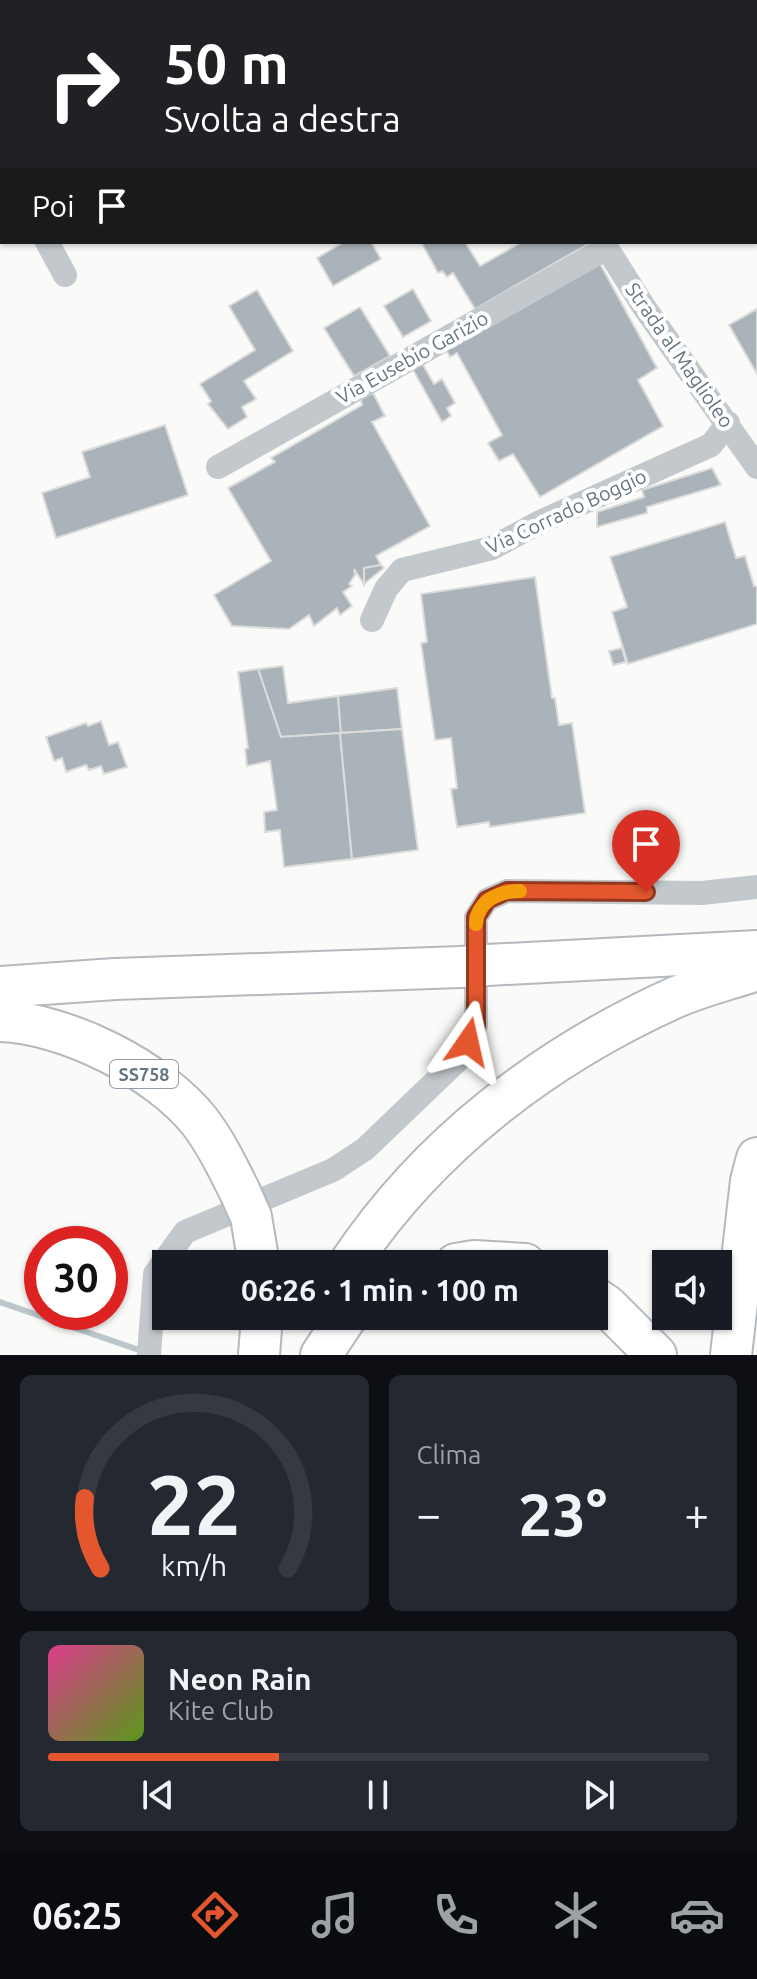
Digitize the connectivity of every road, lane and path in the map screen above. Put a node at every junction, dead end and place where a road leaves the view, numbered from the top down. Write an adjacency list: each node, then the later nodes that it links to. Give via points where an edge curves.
1 (48, 244): 3 (street)
2 (605, 245): 4 (street, Strada al Maglioleo); 5 (street, Via Eusebio Garizio)
3 (65, 275)
4 (728, 423): 6 (street, Strada al Maglioleo); 7 (street, Via Corrado Boggio, via 711,445 492,548 402,570)
5 (218, 467)
6 (757, 467)
7 (372, 620)
8 (757, 887): 20 (street, via 702,893 507,891 487,900 476,917 476,1025 460,1058 344,1163 185,1232 155,1274)
9 (757, 951): 11 (highway)
10 (757, 970): 15 (highway, via 678,996 545,1068 482,1114 425,1169)
11 (0, 987)
12 (0, 1021): 14 (highway, SS758, via 21,1022 90,1043 161,1084 200,1121 246,1204)
13 (757, 1158): 23 (highway)
14 (256, 1250)
15 (358, 1250)
16 (608, 1309): 22 (highway)
17 (261, 1330): 21 (highway)
18 (328, 1330): 19 (highway)
19 (310, 1344)
20 (149, 1346)
21 (259, 1355)
22 (656, 1355)
23 (731, 1355)

